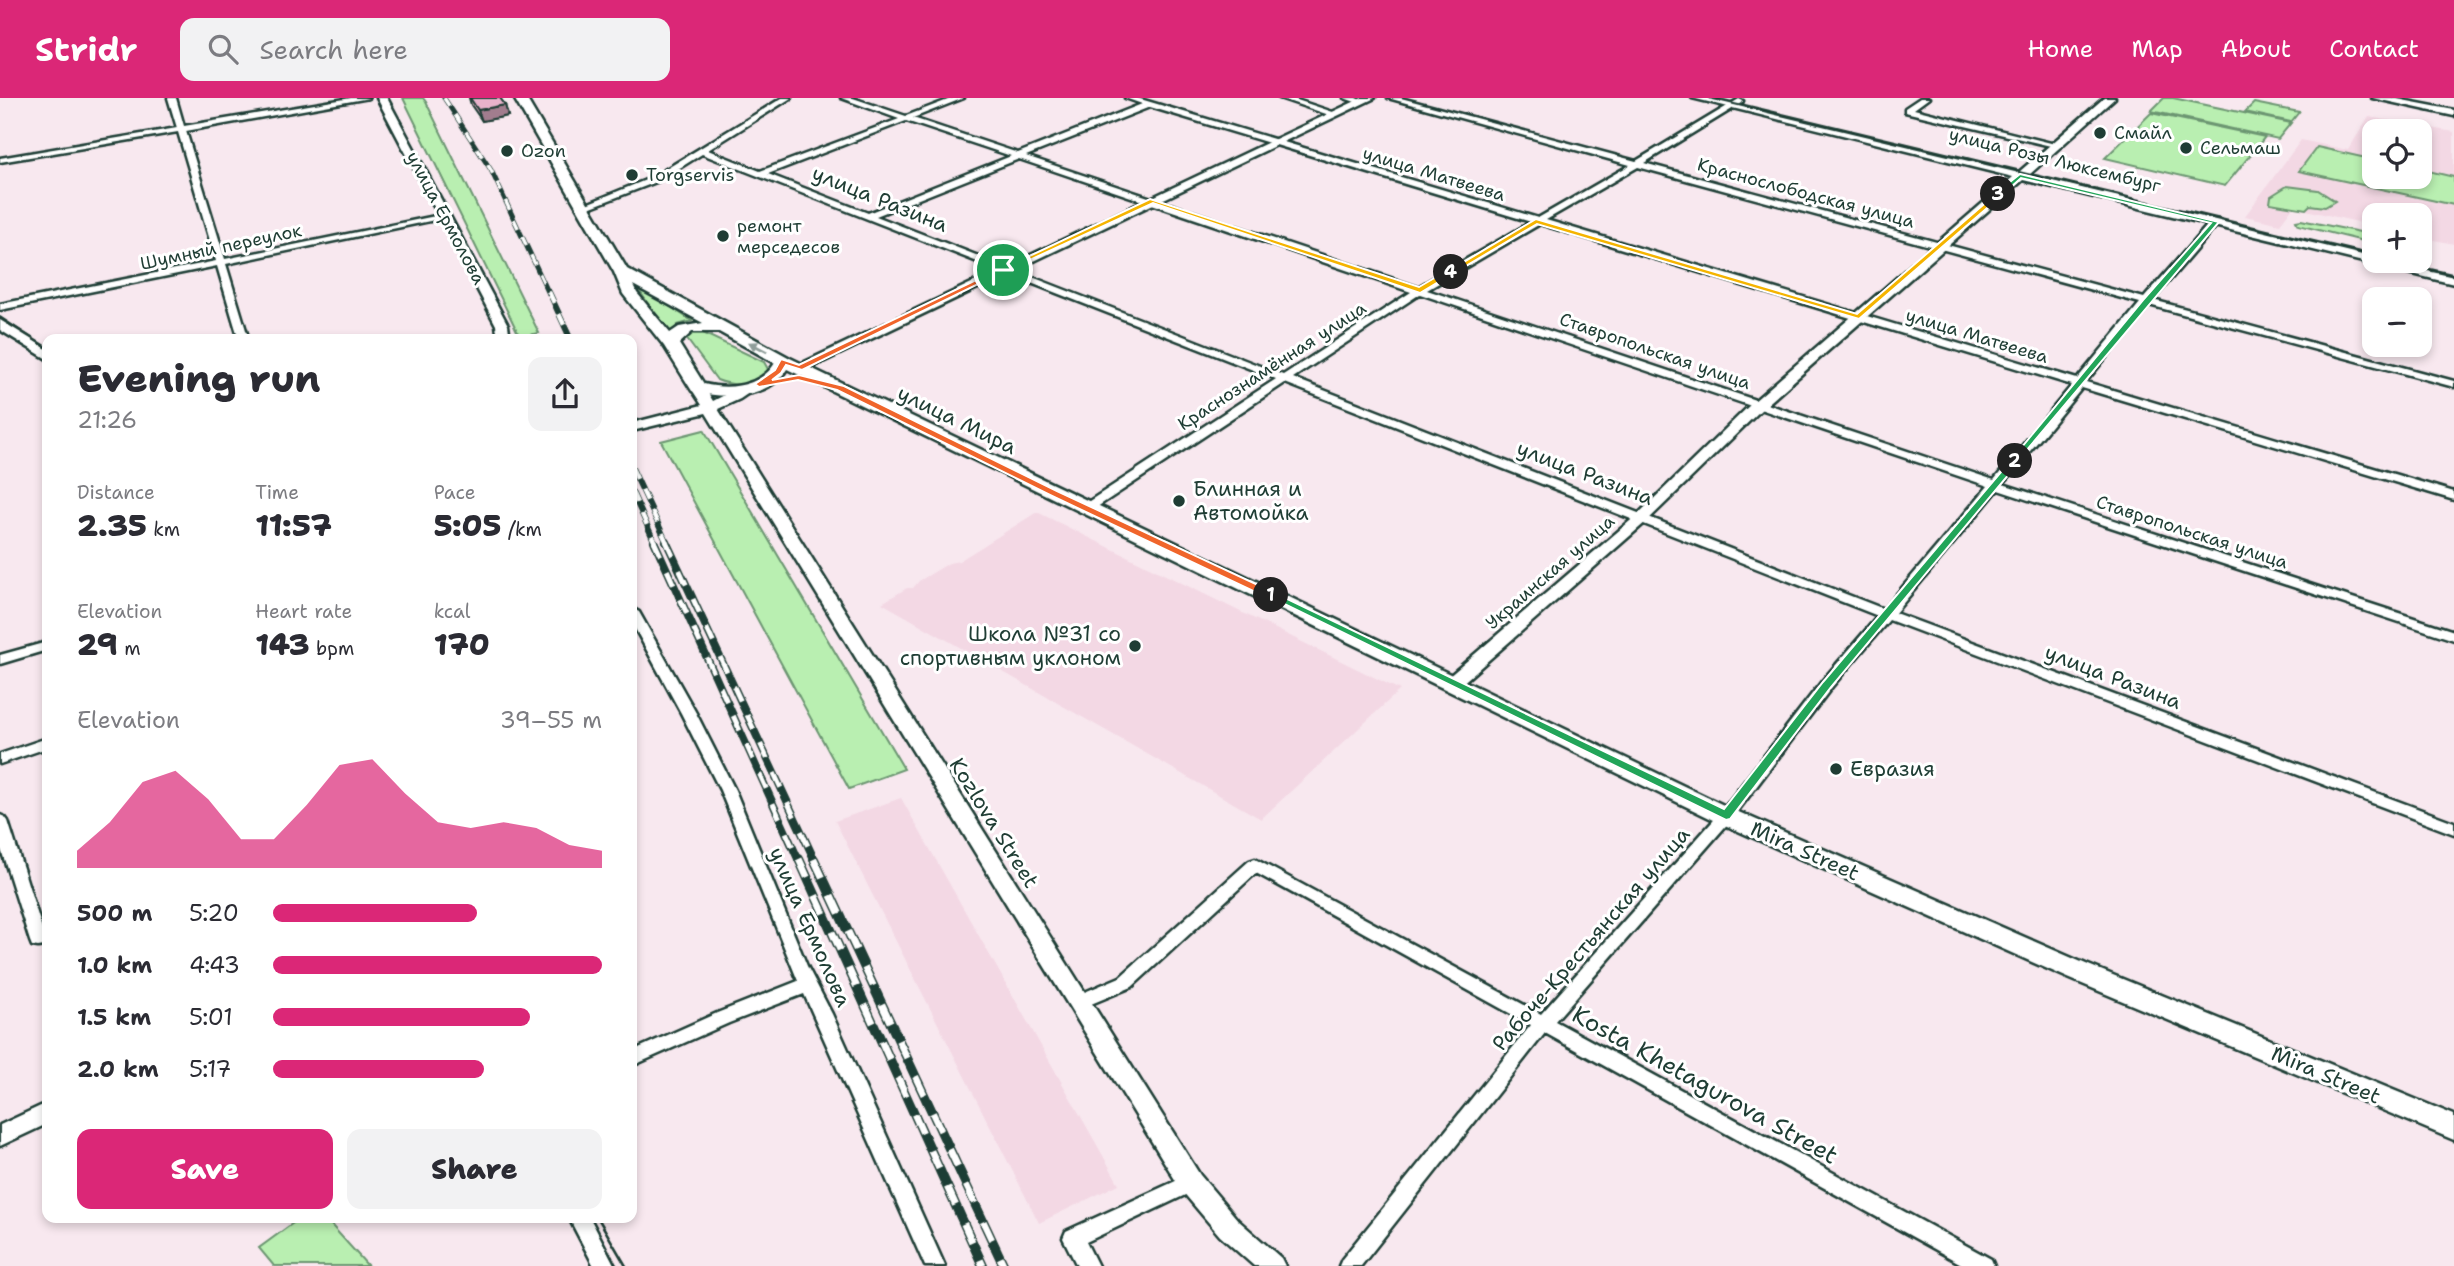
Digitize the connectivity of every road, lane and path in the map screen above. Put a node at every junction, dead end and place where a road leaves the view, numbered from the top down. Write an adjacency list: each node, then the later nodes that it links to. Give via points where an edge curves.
1 (172, 98): 22 (street)
2 (365, 98): 22 (street)
3 (382, 98): 34 (street, улица Ермолова)
4 (520, 98): 32 (main road)
5 (787, 98): 25 (street)
6 (845, 98): 21 (street, Ставропольская улица)
7 (960, 98): 21 (street)
8 (1129, 98): 18 (street, улица Матвеева)
9 (1283, 98): 20 (street)
10 (1348, 98): 16 (street)
11 (1392, 98): 28 (street, Краснослободская улица)
12 (1697, 98): 17 (street, улица Розы Люксембург)
13 (1925, 98): 24 (street, via 1908,110)
14 (2110, 98): 24 (street, Украинская улица)
15 (2377, 98): 19 (street)
16 (1365, 100): 20 (street)
17 (1732, 102): 28 (street, Краснознамённая улица); 29 (street, улица Розы Люксембург)
18 (1150, 104): 23 (street, улица Матвеева); 26 (street)
19 (2454, 113)
20 (1335, 114): 23 (street)
21 (908, 118): 26 (street, Ставропольская улица); 30 (street)
22 (182, 131): 27 (street); 40 (street)
23 (1273, 142): 31 (street); 35 (street, улица Матвеева)
24 (2055, 145): 29 (street, Украинская улица)
25 (702, 151): 30 (street, улица Разина); 32 (street, via 656,179)
26 (1023, 156): 31 (street, Ставропольская улица); 33 (street)
27 (0, 160)
28 (1639, 163): 35 (street, Краснознамённая улица); 37 (street, Краснослободская улица)
29 (2023, 173): 36 (street, улица Розы Люксембург); 37 (street, Украинская улица); 38 (street, улица Розы Люксембург)
30 (760, 174): 33 (street, улица Разина)
31 (1153, 200): 42 (street); 47 (street, Ставропольская улица)
32 (583, 207): 43 (main road)
33 (867, 216): 42 (street, улица Разина)
34 (445, 217): 40 (street, Шумный переулок); 54 (street, улица Ермолова)
35 (1536, 222): 47 (street, Краснознамённая улица); 50 (street, улица Матвеева)
36 (2216, 222): 39 (street, улица Розы Люксембург); 48 (street, Рабоче-Крестьянская улица)
37 (1938, 246): 48 (street, Краснослободская улица); 50 (street, Украинская улица)
38 (2362, 251)
39 (2362, 258)
40 (220, 263): 49 (street, Шумный переулок); 53 (street)
41 (2432, 268): 45 (street)
42 (1003, 270): 57 (street); 58 (street, улица Разина)
43 (621, 272): 52 (main road, улица Мира); 55 (main road, via 630,294)
44 (2425, 273): 46 (street, улица Розы Люксембург)
45 (2454, 273)
46 (2454, 280)
47 (1420, 290): 58 (street, Краснознамённая улица); 64 (street, Ставропольская улица)
48 (2146, 302): 59 (street, Рабоче-Крестьянская улица); 60 (street, Краснослободская улица)
49 (1, 308)
50 (1859, 317): 59 (street, улица Матвеева); 64 (street, Украинская улица)
51 (0, 324): 56 (street)
52 (722, 328): 55 (main road, улица Мира, via 688,327 675,335); 57 (main road, улица Мира, one-way to 52)
53 (242, 334)
54 (503, 334)
55 (671, 344): 62 (main road)
56 (42, 352)
57 (791, 364): 61 (main road); 63 (main road, улица Мира)
58 (1286, 379): 69 (street, Краснознамённая улица); 70 (street, улица Разина)
59 (2079, 382): 67 (street, Рабоче-Крестьянская улица); 68 (street, улица Матвеева)
60 (2454, 384)
61 (754, 386): 62 (main road, улица Мира, via 724,393); 63 (main road, улица Мира, via 799,377); 65 (street)
62 (698, 388): 65 (street, Kozlova Street)
63 (841, 388): 69 (main road, улица Мира)
64 (1758, 405): 67 (street, Ставропольская улица); 70 (street, Украинская улица)
65 (712, 408): 66 (street); 84 (street, Kozlova Street)
66 (637, 426)
67 (1996, 485): 71 (street, Рабоче-Крестьянская улица); 73 (street, Ставропольская улица)
68 (2454, 496)
69 (1087, 508): 76 (main road, Mira Street)
70 (1642, 518): 71 (street, улица Разина); 76 (street, Украинская улица)
71 (1886, 614): 79 (street, Рабоче-Крестьянская улица); 81 (street, улица Разина)
72 (637, 621): 83 (street, улица Ермолова, via 687,708 738,815)
73 (2454, 636)
74 (42, 647): 75 (street)
75 (0, 660)
76 (1452, 682): 79 (main road, Mira Street)
77 (42, 745): 78 (street)
78 (0, 758)
79 (1726, 816): 85 (street, Рабоче-Крестьянская улица); 88 (main road, Mira Street, via 2077,971)
80 (0, 821): 82 (street)
81 (2454, 828)
82 (38, 941)
83 (807, 985): 86 (street); 93 (street, улица Ермолова)
84 (1079, 1002): 85 (street, Kosta Khetagurova Street, via 1126,982 1255,865); 90 (street, Kozlova Street)
85 (1542, 1024): 96 (street, Рабоче-Крестьянская улица); 97 (street, Kosta Khetagurova Street)
86 (637, 1057)
87 (42, 1115): 89 (street)
88 (2454, 1128)
89 (0, 1136)
90 (1191, 1183): 94 (street, via 1073,1238); 95 (street, Kozlova Street, via 1229,1228)
91 (582, 1223): 92 (street)
92 (605, 1266)
93 (935, 1266)
94 (1088, 1266)
95 (1272, 1266)
96 (1349, 1266)
97 (1984, 1266)

